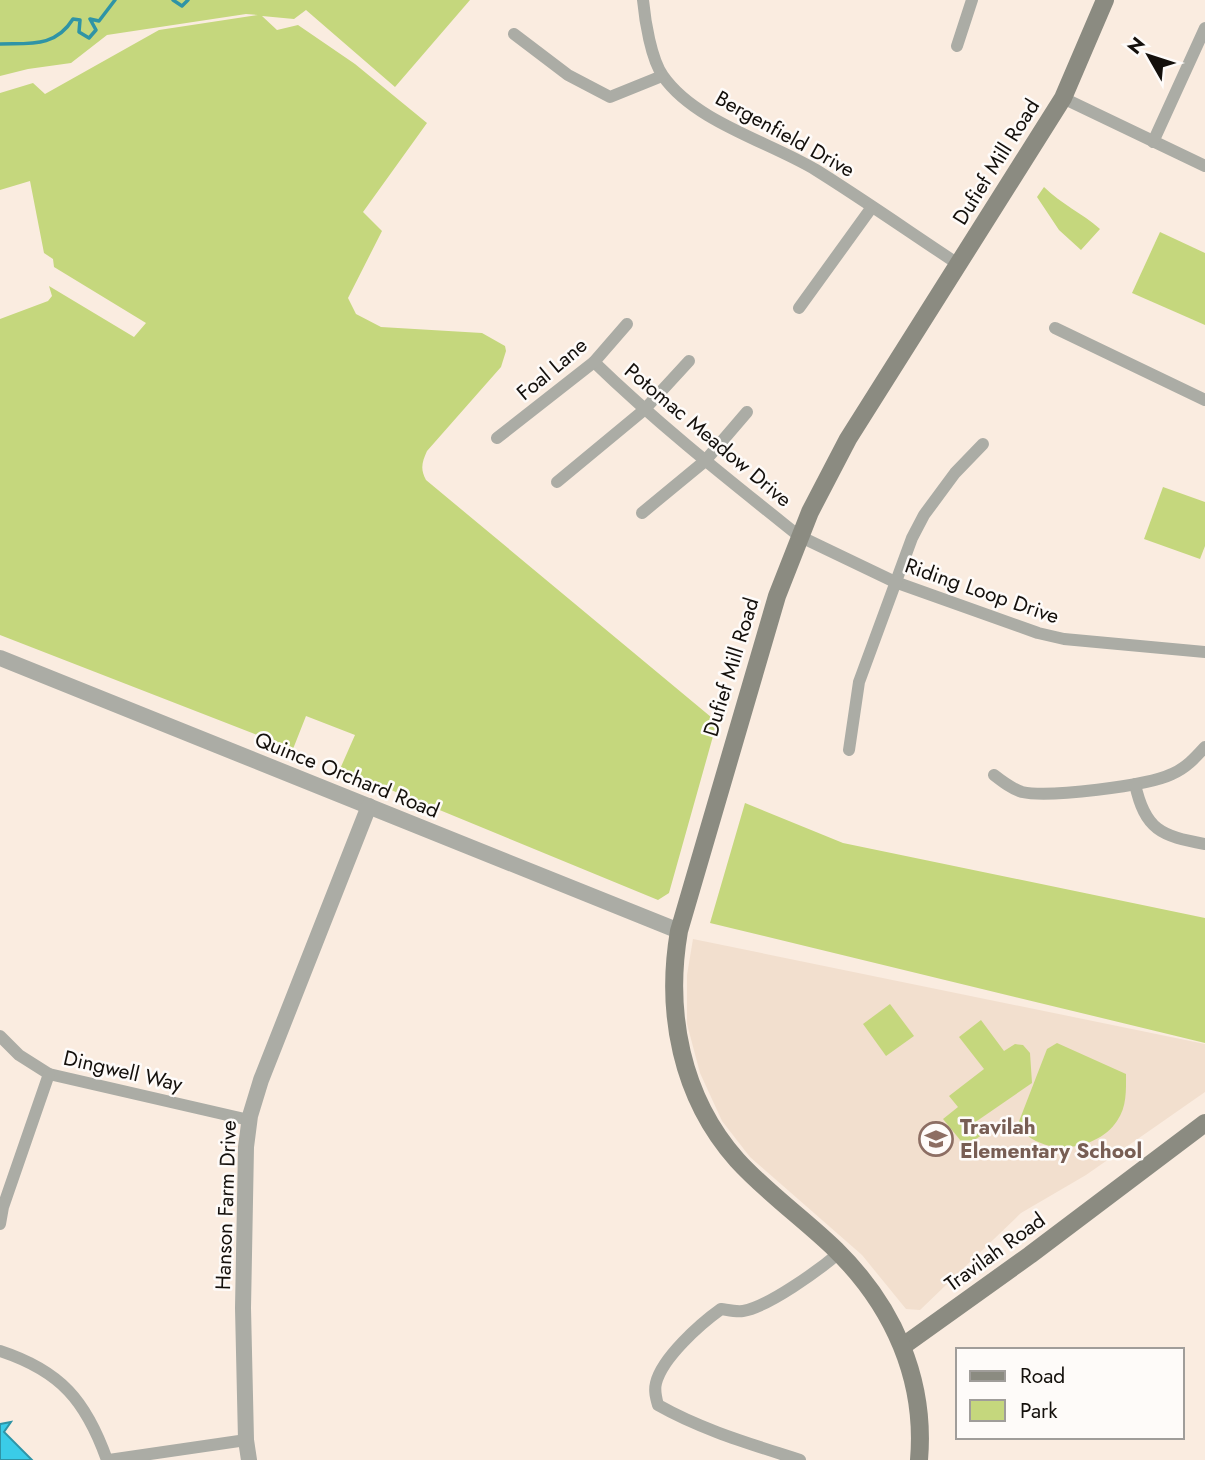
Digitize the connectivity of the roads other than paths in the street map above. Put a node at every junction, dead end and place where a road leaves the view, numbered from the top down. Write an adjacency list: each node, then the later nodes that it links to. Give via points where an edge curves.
1 (643, 0): 7 (street, Bergenfield Drive, via 646,32)
2 (972, 0): 6 (street)
3 (1105, 0): 8 (main road, Dufief Mill Road)
4 (1205, 29): 9 (street)
5 (514, 34): 7 (street, via 568,75 610,97)
6 (957, 46)
7 (662, 76): 11 (street, Bergenfield Drive, via 705,114 814,169)
8 (1063, 98): 9 (street); 12 (main road, Dufief Mill Road)
9 (1153, 142): 10 (street)
10 (1205, 166)
11 (872, 207): 12 (street, Bergenfield Drive); 13 (street)
12 (958, 264): 26 (main road, Dufief Mill Road, via 848,439)
13 (799, 308)
14 (627, 324): 17 (street, Foal Lane)
15 (1055, 328): 18 (street)
16 (689, 361): 19 (street)
17 (594, 362): 19 (street, Potomac Meadow Drive); 21 (street, Foal Lane)
18 (1205, 400)
19 (644, 410): 23 (street, Potomac Meadow Drive); 24 (street)
20 (747, 412): 23 (street)
21 (497, 438)
22 (983, 444): 27 (street, via 924,514)
23 (705, 461): 25 (street); 26 (street, Potomac Meadow Drive)
24 (557, 482)
25 (642, 513)
26 (799, 536): 27 (street, Riding Loop Drive); 36 (main road, Dufief Mill Road, via 742,710)
27 (895, 582): 28 (street, Riding Loop Drive, via 1064,639); 31 (street, via 859,682)
28 (1205, 652)
29 (0, 659): 34 (street, Quince Orchard Road)
30 (1205, 747): 33 (street, via 1170,775)
31 (849, 750)
32 (995, 775): 33 (street, via 1021,792 1031,793)
33 (1135, 784): 35 (street, via 1140,806 1162,833)
34 (369, 806): 36 (street, Quince Orchard Road); 39 (street, Hanson Farm Drive)
35 (1205, 844)
36 (679, 931): 42 (main road, Dufief Mill Road, via 673,997 679,1045 693,1089 714,1130 738,1160)
37 (0, 1036): 38 (street, Dingwell Way)
38 (49, 1074): 39 (street, Dingwell Way); 41 (street)
39 (249, 1120): 45 (street, Hanson Farm Drive, via 243,1308)
40 (1205, 1123): 43 (main road, Travilah Road)
41 (0, 1224)
42 (839, 1253): 43 (main road, Dufief Mill Road, via 887,1314); 48 (street, via 753,1308 721,1309 693,1331 656,1382 657,1405 668,1411 723,1436)
43 (903, 1346): 49 (main road, via 919,1409)
44 (0, 1351): 46 (street, via 61,1381 83,1407)
45 (246, 1440): 46 (street); 47 (street, Hanson Farm Drive)
46 (108, 1460)
47 (249, 1460)
48 (800, 1460)
49 (919, 1460)

